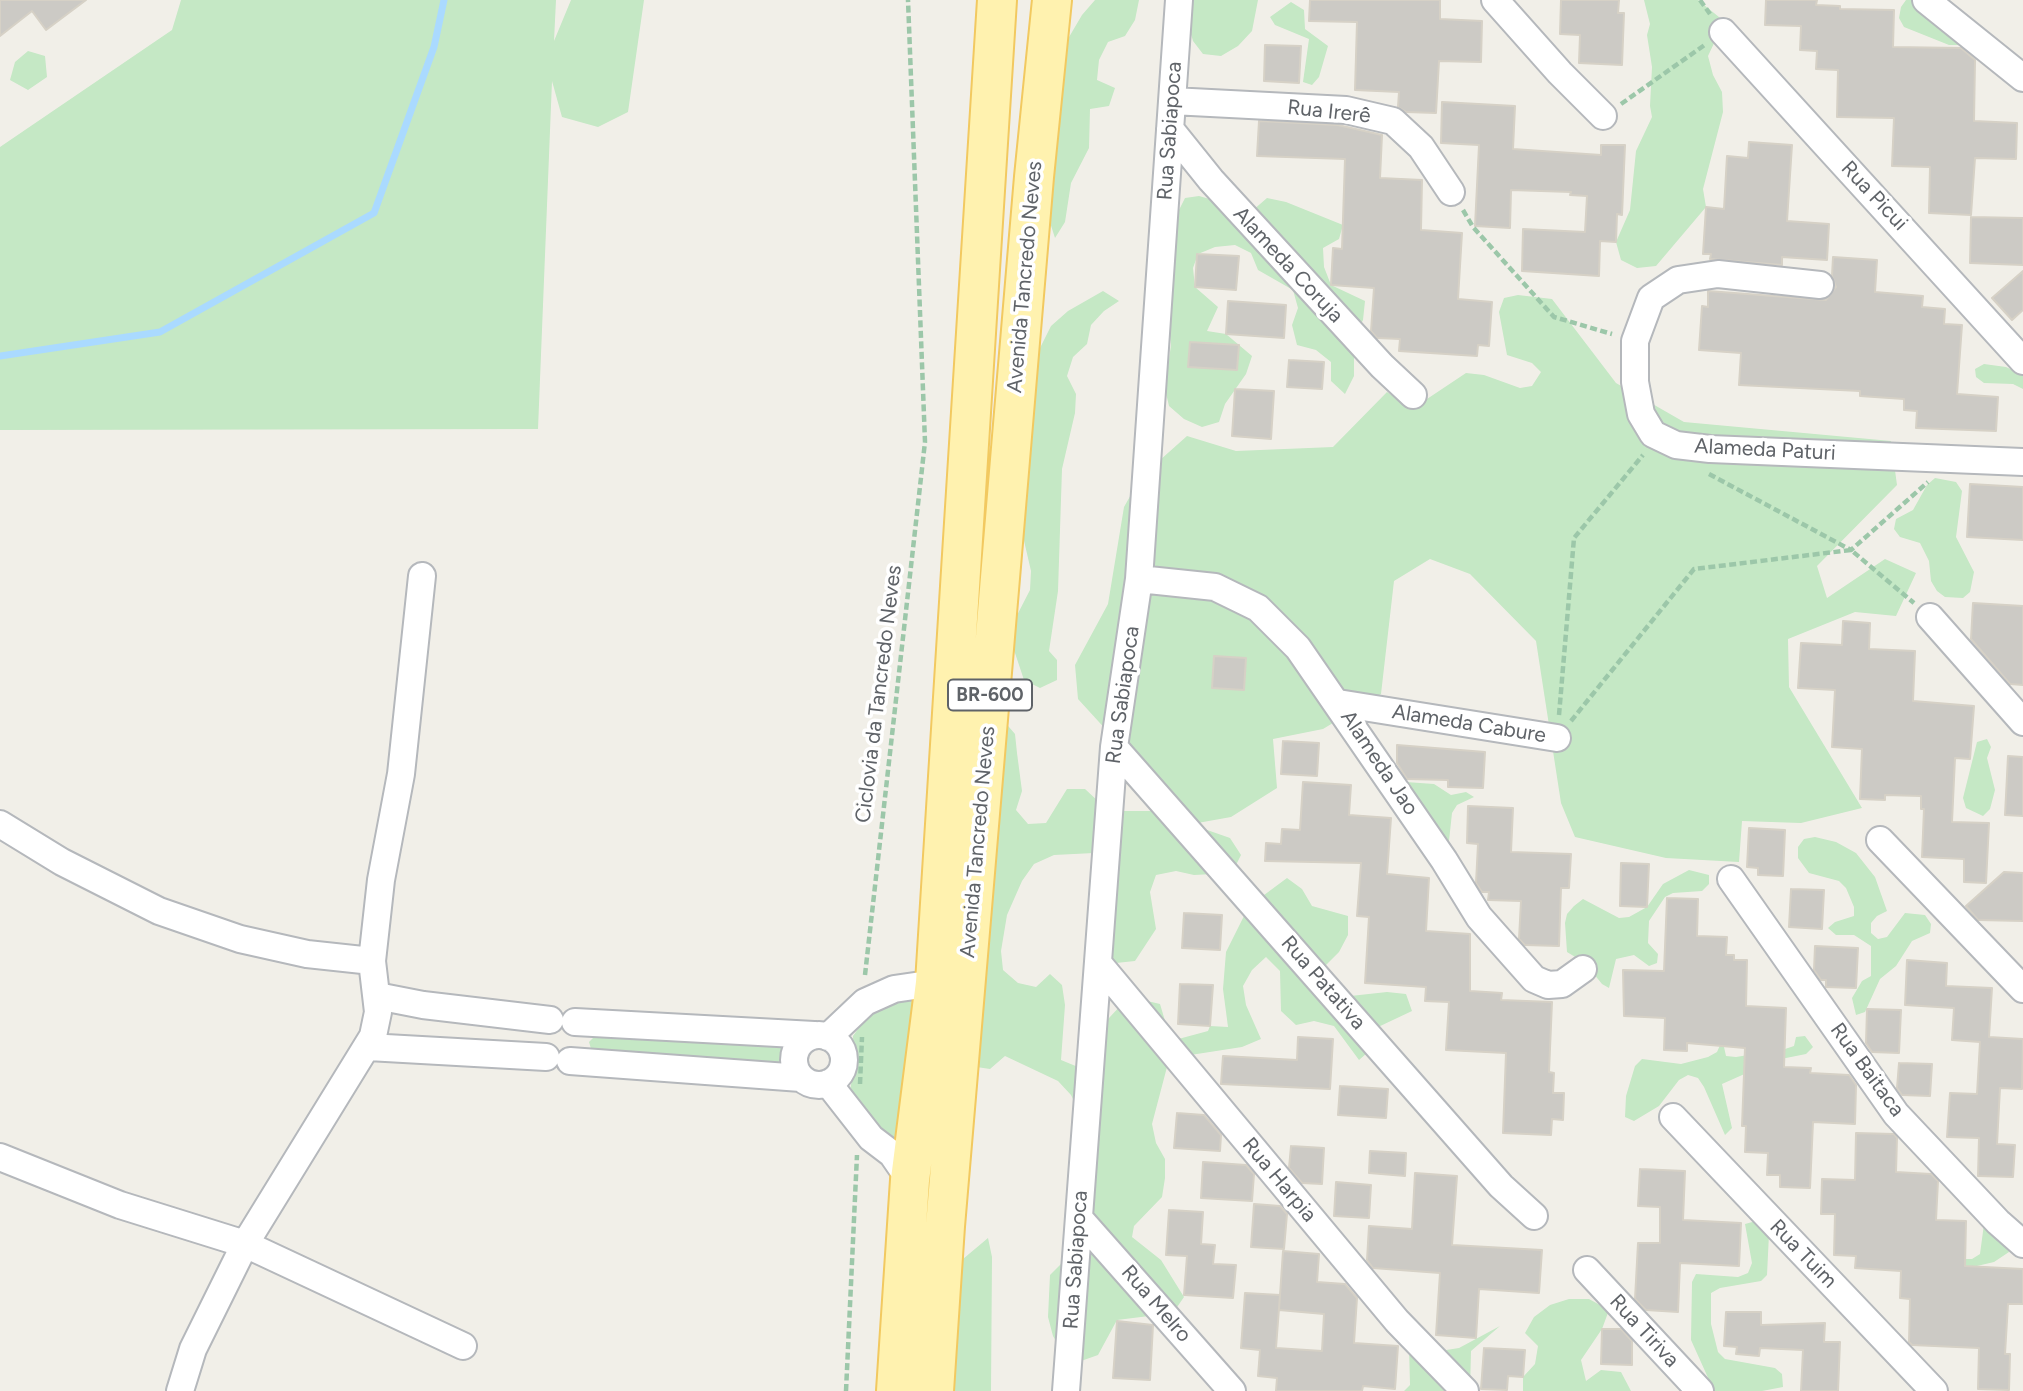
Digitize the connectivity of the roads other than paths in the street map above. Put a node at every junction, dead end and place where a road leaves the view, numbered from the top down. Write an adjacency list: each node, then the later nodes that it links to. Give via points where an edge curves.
1 (997, 0): 29 (main road, Avenida Tancredo Neves / BR-600)
2 (1052, 0): 49 (main road, Avenida Tancredo Neves / BR-600)
3 (1179, 0): 8 (street, Rua Sabiapoca)
4 (1495, 0): 9 (street)
5 (1926, 0): 7 (street)
6 (1723, 32): 13 (street, Rua Picui)
7 (2023, 78)
8 (1172, 101): 10 (street, Rua Sabiapoca); 11 (street, Rua Irerê, via 1346,110 1394,121 1420,147)
9 (1603, 116)
10 (1170, 129): 14 (street, Alameda Coruja, via 1220,190); 17 (street, Rua Sabiapoca)
11 (1451, 192)
12 (1820, 285): 15 (street, Alameda Paturi, via 1718,274 1678,280 1651,298 1635,341 1635,382 1641,414 1653,434 1676,445)
13 (2023, 361)
14 (1413, 395)
15 (2023, 462)
16 (422, 576): 26 (street, via 401,774 381,880)
17 (1139, 579): 19 (street, Alameda Jao, via 1215,587 1258,608 1298,648); 22 (street, Rua Sabiapoca)
18 (1930, 617): 20 (street)
19 (1338, 703): 21 (street, Alameda Cabure); 28 (street, Alameda Jao, via 1479,917 1534,979 1562,984)
20 (2023, 722)
21 (1557, 738)
22 (1114, 747): 27 (street, Rua Sabiapoca); 41 (street, Rua Patativa, via 1501,1186)
23 (0, 824): 26 (street, via 62,862 183,920 307,954)
24 (1880, 840): 30 (street)
25 (1731, 879): 44 (street, Rua Baitaca, via 1896,1114)
26 (373, 961): 31 (street)
27 (1099, 964): 42 (street, Rua Sabiapoca); 52 (street, Rua Harpia, via 1397,1321)
28 (1583, 969)
29 (935, 983): 33 (street, via 894,989 872,998); 40 (main road, Avenida Tancredo Neves / BR-600)
30 (2023, 989)
31 (377, 996): 32 (street); 34 (street, via 377,1024)
32 (563, 1021): 33 (street); 35 (street, via 538,1037); 35 (street, via 580,1028 583,1043 581,1051)
33 (821, 1036): 36 (street, via 799,1044 794,1052); 37 (street, via 841,1048 844,1064)
34 (368, 1047): 35 (street); 43 (street)
35 (558, 1059): 36 (street)
36 (801, 1078): 37 (street)
37 (828, 1083): 40 (street, via 871,1138 892,1154)
38 (1673, 1117): 54 (street, Rua Tuim)
39 (0, 1157): 43 (street, via 120,1205)
40 (910, 1181): 48 (main road, Avenida Tancredo Neves / BR-600)
41 (1534, 1216)
42 (1079, 1218): 50 (street, Rua Sabiapoca); 51 (street, Rua Melro)
43 (245, 1244): 46 (street); 47 (street, via 193,1349)
44 (2023, 1244)
45 (1587, 1270): 53 (street, Rua Tiriva)
46 (463, 1346)
47 (180, 1391)
48 (896, 1391)
49 (934, 1391)
50 (1066, 1391)
51 (1232, 1391)
52 (1465, 1391)
53 (1700, 1391)
54 (1934, 1391)

